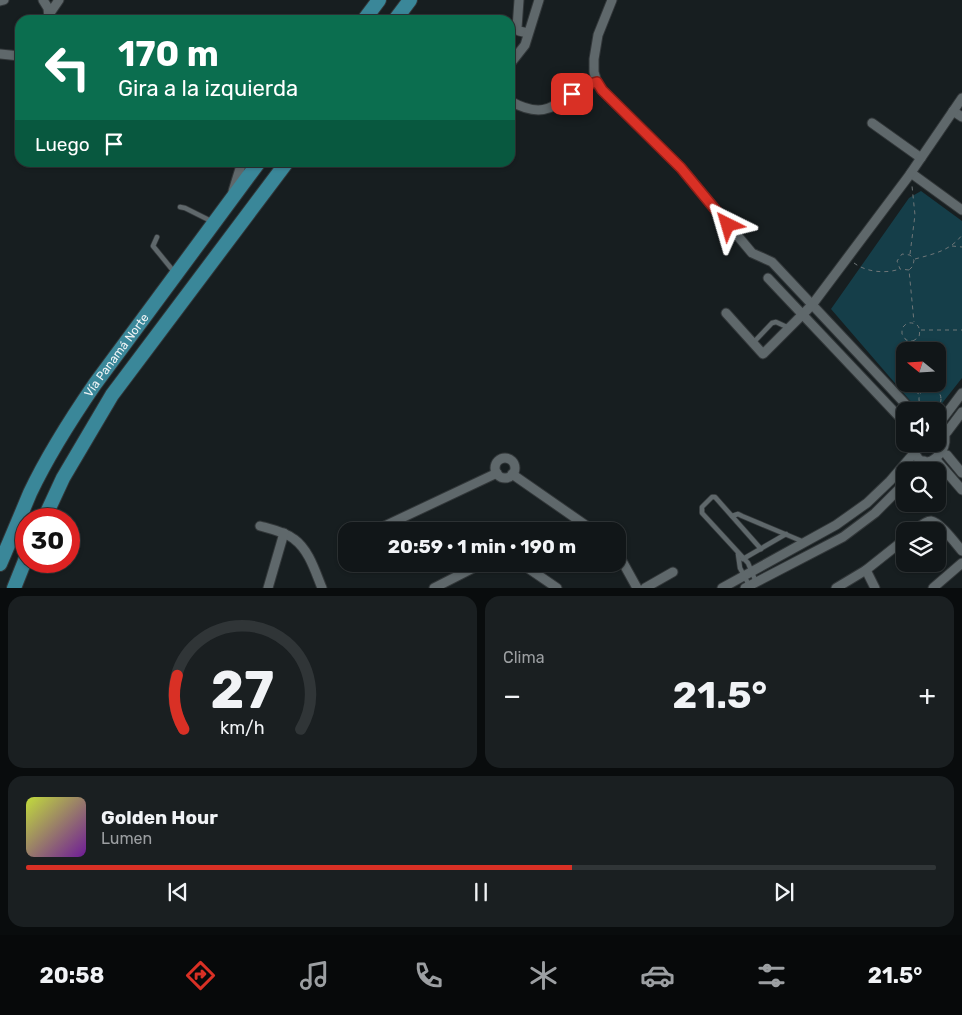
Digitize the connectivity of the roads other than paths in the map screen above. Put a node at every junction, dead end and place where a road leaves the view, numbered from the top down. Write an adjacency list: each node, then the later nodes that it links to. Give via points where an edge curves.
1 (4, 0): 9 (street)
2 (43, 0): 10 (street)
3 (59, 0): 11 (street)
4 (379, 0): 12 (main road)
5 (410, 0): 13 (main road)
6 (519, 0): 14 (street, via 517,28)
7 (539, 0): 14 (street)
8 (612, 0): 18 (street, via 598,35 594,59)
9 (0, 1)
10 (48, 15)
11 (50, 15)
12 (368, 15)
13 (399, 15)
14 (528, 33): 17 (street, via 525,46)
15 (0, 54): 16 (street)
16 (15, 56)
17 (515, 58)
18 (597, 82): 20 (street, via 583,86 547,110 537,111); 36 (street, via 681,168 752,253 772,262)
19 (962, 98): 21 (street)
20 (515, 103)
21 (953, 110): 22 (street); 24 (street)
22 (962, 117)
23 (872, 123): 24 (street)
24 (921, 158): 28 (street)
25 (240, 167): 29 (street)
26 (254, 167): 29 (main road, Vía Panamá Norte)
27 (283, 167): 57 (main road, Vía Panamá Norte, via 112,395)
28 (910, 175): 31 (street); 36 (street)
29 (228, 204): 32 (main road, Vía Panamá Norte)
30 (180, 208): 32 (lane)
31 (962, 210)
32 (214, 223): 34 (main road, Vía Panamá Norte)
33 (157, 237): 34 (lane, via 153,246)
34 (176, 274): 72 (main road, Vía Panamá Norte, via 74,415 31,492)
35 (768, 278): 38 (street)
36 (812, 305): 38 (street); 42 (street)
37 (726, 313): 40 (street)
38 (803, 314): 39 (street); 44 (street)
39 (790, 328): 40 (lane, via 772,323); 40 (street, via 763,354)
40 (753, 343)
41 (962, 393): 45 (street)
42 (904, 402)
43 (962, 412): 46 (street)
44 (896, 413)
45 (946, 414)
46 (947, 432): 49 (street, via 951,443)
47 (911, 452): 65 (street, via 890,481 867,503)
48 (917, 452): 50 (street)
49 (947, 455): 51 (street); 53 (street)
50 (924, 461): 51 (street)
51 (937, 461): 55 (street)
52 (497, 473): 54 (street, via 503,477); 54 (street, via 498,461 505,458 513,462); 59 (street)
53 (962, 473)
54 (512, 474): 60 (street)
55 (962, 490)
56 (896, 492): 80 (street, via 844,537)
57 (49, 508)
58 (732, 516): 64 (lane, via 738,514); 67 (lane); 69 (lane, via 715,497 701,510)
59 (393, 522)
60 (581, 522)
61 (260, 526): 63 (street)
62 (946, 532): 68 (street)
63 (284, 533): 83 (street); 84 (street, via 304,550)
64 (786, 534): 65 (lane); 67 (lane)
65 (804, 542): 79 (street)
66 (896, 546): 74 (street)
67 (762, 549): 70 (lane)
68 (962, 551)
69 (738, 554): 70 (lane); 79 (lane, via 740,568)
70 (744, 560): 79 (lane, via 748,563)
71 (962, 562): 81 (street)
72 (0, 564)
73 (626, 568): 87 (street)
74 (866, 570): 90 (street); 91 (street)
75 (465, 572): 85 (street)
76 (534, 572): 86 (street)
77 (674, 572): 88 (street)
78 (20, 573): 82 (main road)
79 (747, 573): 80 (lane); 80 (lane); 89 (street)
80 (750, 585)
81 (937, 586)
82 (14, 588)
83 (268, 588)
84 (322, 588)
85 (434, 588)
86 (557, 588)
87 (637, 588)
88 (645, 588)
89 (722, 588)
90 (836, 588)
91 (875, 588)

